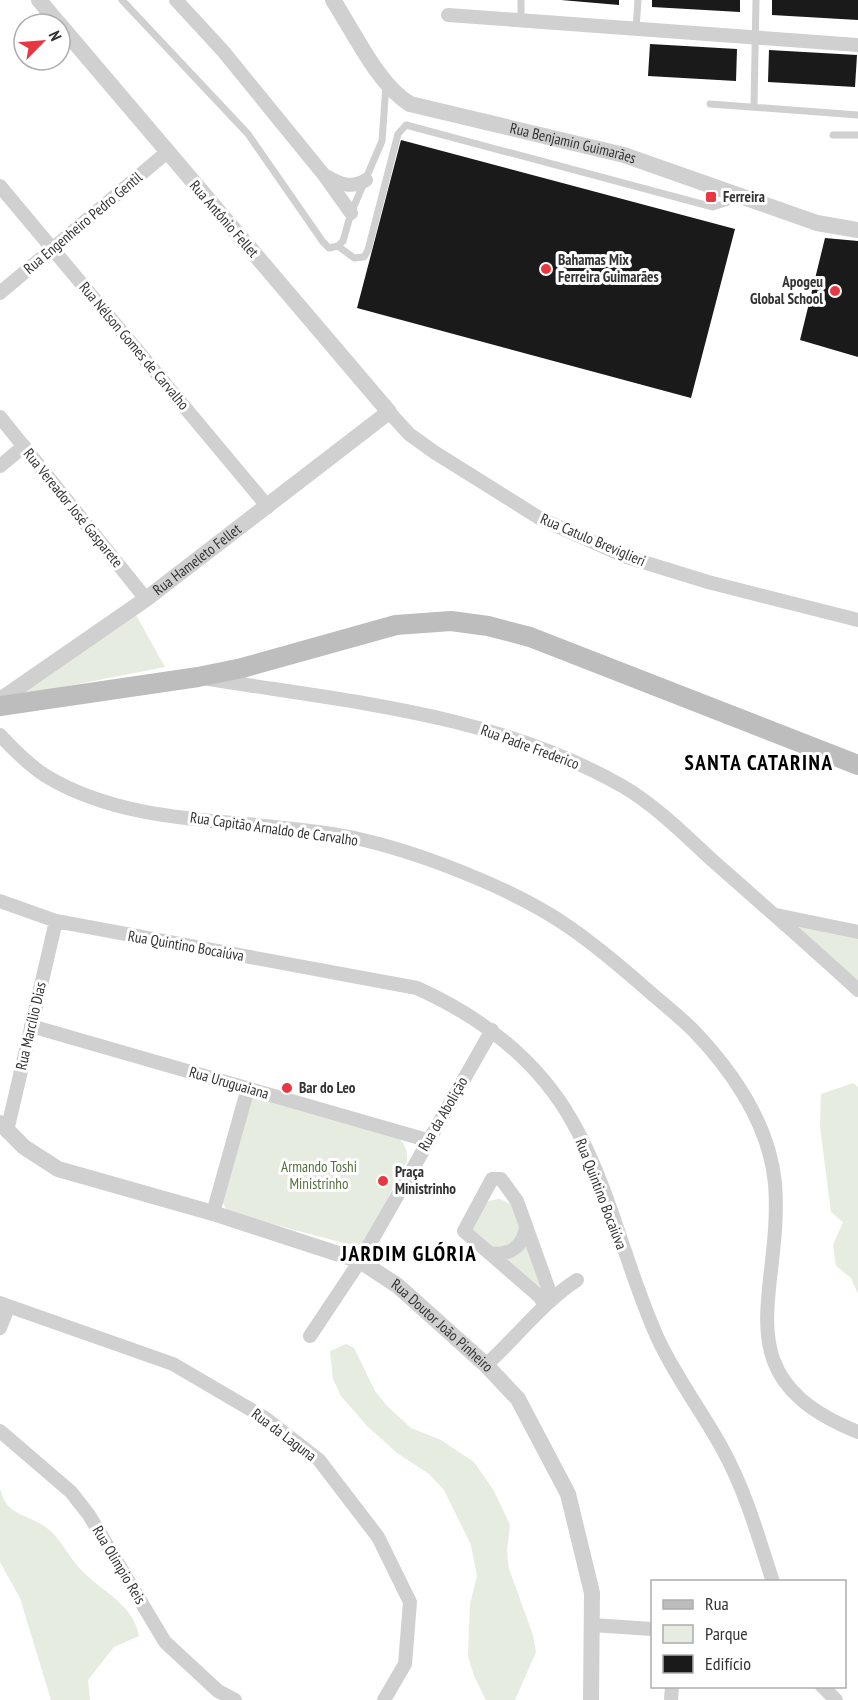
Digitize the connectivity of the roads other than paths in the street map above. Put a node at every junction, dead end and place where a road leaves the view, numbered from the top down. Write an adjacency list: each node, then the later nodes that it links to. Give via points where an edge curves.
1 (39, 0): 8 (street, Rua Antônio Fellet)
2 (122, 0): 28 (lane, via 248,134 320,238 329,248)
3 (176, 0): 22 (street)
4 (333, 0): 15 (street, Rua Benjamin Guimarães)
5 (521, 0): 10 (lane)
6 (638, 0): 11 (lane)
7 (756, 0): 12 (lane)
8 (49, 12)
9 (448, 15): 10 (street)
10 (521, 20): 11 (street)
11 (636, 29): 12 (street)
12 (756, 38): 14 (street); 17 (lane)
13 (72, 39): 21 (street, Rua Antônio Fellet)
14 (858, 45)
15 (386, 83): 23 (lane, via 382,141); 25 (street, Rua Benjamin Guimarães, via 410,104 624,155)
16 (710, 104): 17 (lane)
17 (754, 106): 18 (lane)
18 (858, 115)
19 (833, 135): 20 (lane)
20 (858, 135)
21 (166, 153): 29 (street, Rua Engenheiro Pedro Gentil); 31 (street, Rua Antônio Fellet)
22 (324, 175): 23 (street, via 340,184 357,186); 26 (street)
23 (366, 180): 26 (lane)
24 (0, 186): 29 (street, Rua Nélson Gomes de Carvalho)
25 (745, 196): 27 (street, Rua Benjamin Guimarães, via 817,223); 28 (lane, via 713,207 409,124 402,126 398,134 364,257 354,258)
26 (351, 213): 28 (lane)
27 (858, 230)
28 (338, 246)
29 (53, 248): 30 (street, Rua Engenheiro Pedro Gentil); 35 (street, Rua Nélson Gomes de Carvalho)
30 (0, 294)
31 (389, 412): 35 (street, Rua Hameleto Fellet); 37 (street, Rua Catulo Breviglieri, via 409,434 434,452 541,519 627,557)
32 (0, 417): 33 (street, Rua Vereador José Gasparete)
33 (24, 446): 34 (street); 36 (street, Rua Vereador José Gasparete)
34 (0, 466)
35 (268, 507): 36 (street, Rua Hameleto Fellet)
36 (146, 599): 39 (street, Rua Hameleto Fellet)
37 (858, 621)
38 (198, 677): 39 (main road, via 39,701); 40 (main road, via 396,625 451,621 530,637); 42 (street, Rua Padre Frederico, via 423,713 567,757 627,789)
39 (0, 715): 62 (street, Rua Capitão Arnaldo de Carvalho, via 44,775 87,797 135,811 351,837 415,854 501,890 568,926 634,978 693,1030 749,1103 766,1140 775,1182 775,1232 765,1322 769,1348 784,1381 805,1405)
40 (858, 765)
41 (0, 901): 43 (street, Rua Quintino Bocaiúva)
42 (774, 914): 44 (street); 45 (street, Rua Padre Frederico)
43 (56, 921): 46 (street, Rua Marcílio Dias); 47 (street, Rua Quintino Bocaiúva, via 417,988 451,1003)
44 (858, 932)
45 (858, 990)
46 (31, 1026): 48 (street, Rua Uruguaiana); 49 (street, Rua Marcílio Dias)
47 (492, 1030): 50 (street, Rua da Abolição); 63 (street, Rua Quintino Bocaiúva, via 540,1076 572,1121 596,1172 659,1342 747,1498)
48 (248, 1088): 50 (street, Rua Uruguaiana); 51 (street)
49 (3, 1127): 51 (street, Rua Doutor João Pinheiro, via 24,1147 58,1169)
50 (427, 1140): 54 (street, Rua da Abolição)
51 (213, 1213): 54 (street, Rua Doutor João Pinheiro)
52 (526, 1225): 53 (street, via 519,1245 504,1254); 53 (street, via 518,1201 505,1182 492,1179 464,1231); 56 (street, via 549,1290)
53 (489, 1253): 56 (street)
54 (360, 1261): 59 (street, Rua da Abolição); 60 (street, Rua Doutor João Pinheiro, via 398,1286)
55 (577, 1280): 56 (street)
56 (547, 1304): 60 (street)
57 (4, 1305): 58 (street); 68 (street, Rua da Laguna, via 173,1364 265,1418 319,1460 378,1537 410,1602 405,1664)
58 (0, 1328)
59 (310, 1336)
60 (486, 1365): 64 (street, Rua Doutor João Pinheiro, via 518,1400 568,1494 592,1593)
61 (0, 1431): 67 (street, Rua Olímpio Reis, via 71,1492 89,1515 165,1642 218,1691)
62 (858, 1432)
63 (773, 1580)
64 (592, 1625): 65 (street); 69 (street, Rua Doutor João Pinheiro)
65 (651, 1629)
66 (824, 1688): 70 (street)
67 (235, 1700)
68 (384, 1700)
69 (591, 1700)
70 (836, 1700)

